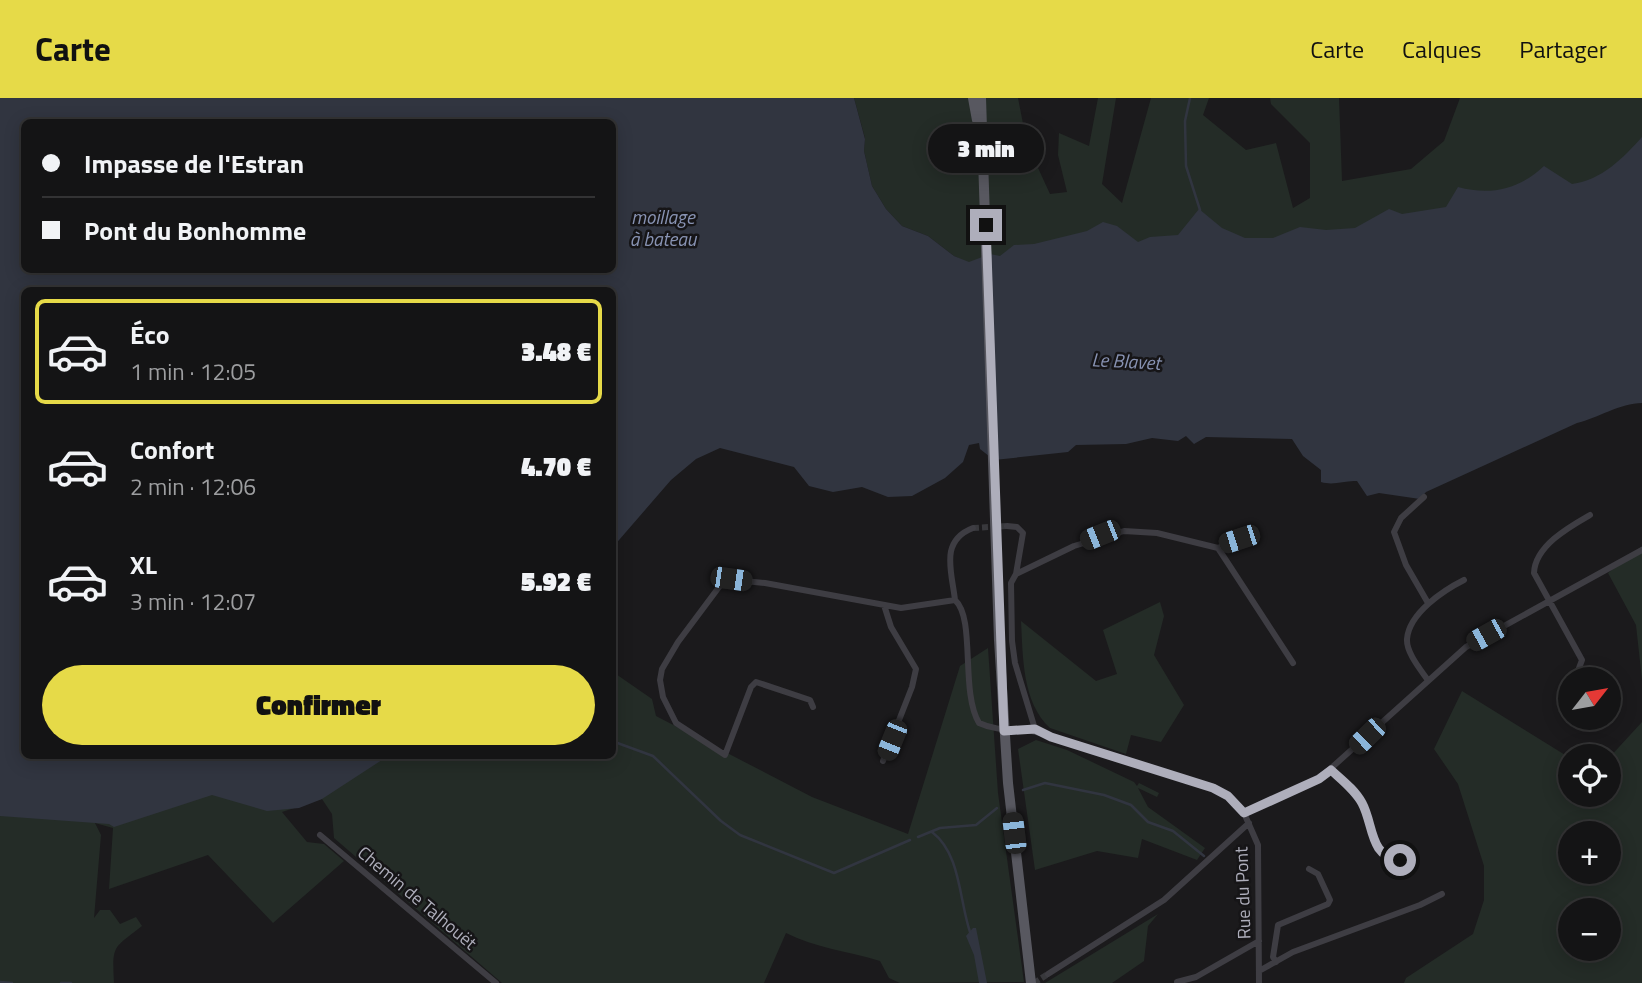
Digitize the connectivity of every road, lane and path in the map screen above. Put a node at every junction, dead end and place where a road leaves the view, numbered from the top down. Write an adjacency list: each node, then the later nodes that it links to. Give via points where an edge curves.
1 (973, 98): 3 (main road)
2 (981, 98): 3 (main road)
3 (986, 225): 22 (main road)
4 (1424, 497): 15 (street, via 1401,518 1394,532)
5 (1590, 515): 14 (street, via 1553,541 1535,564 1534,573)
6 (1007, 526): 11 (street, via 1023,533)
7 (974, 528): 13 (street, via 957,538 950,549)
8 (1239, 539): 9 (street)
9 (1218, 548): 11 (street, via 1157,533 1113,532); 17 (street)
10 (1642, 550): 14 (street)
11 (1017, 574): 21 (street, via 1011,583 1012,641)
12 (1464, 580): 15 (street)
13 (955, 600): 16 (street, via 914,608); 22 (street, via 961,605 965,623 973,713 979,723)
14 (1548, 601): 18 (street, via 1582,660); 19 (street, via 1466,647)
15 (1428, 603): 19 (street, via 1407,639)
16 (884, 605): 20 (street, via 731,579 720,583 667,660 660,680 676,723 725,755 756,682 810,701); 23 (street, via 916,676)
17 (1293, 663)
18 (1579, 667)
19 (1427, 679): 24 (street)
20 (813, 707)
21 (1035, 729): 22 (street, Rue du Pont); 25 (street, Rue du Pont, via 1213,788)
22 (1004, 731): 37 (main road)
23 (883, 761)
24 (1331, 770): 25 (street); 28 (street, via 1364,806 1380,853)
25 (1244, 813): 26 (street, Rue du Pont)
26 (1249, 823): 31 (street, Rue du Pont, via 1260,866); 34 (street, via 1164,900)
27 (320, 835): 36 (street, Chemin de Talhouët)
28 (1400, 860)
29 (1309, 869): 32 (street, via 1318,874 1330,900 1278,925)
30 (1442, 894): 32 (street)
31 (1259, 941): 33 (street, Rue du Pont); 35 (street, via 1196,977)
32 (1276, 962): 33 (street)
33 (1259, 971): 38 (street, Rue du Pont)
34 (1048, 974)
35 (1177, 982)
36 (496, 983)
37 (1031, 983)
38 (1259, 983)

